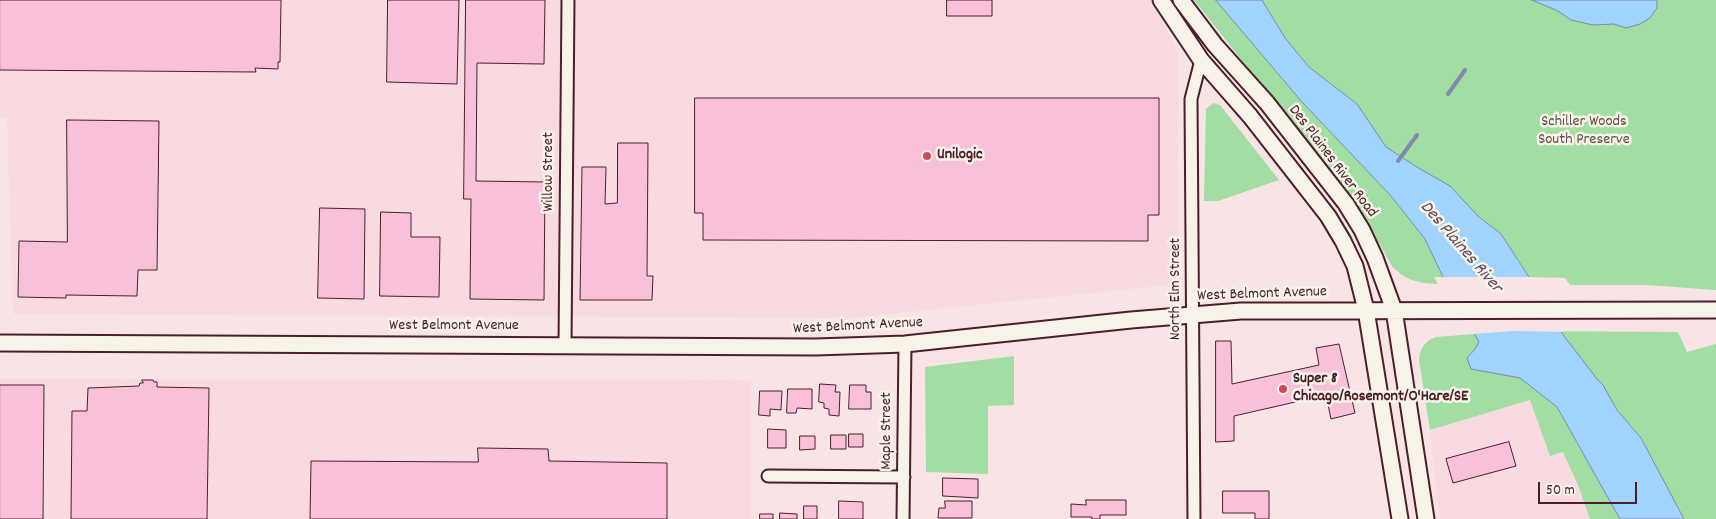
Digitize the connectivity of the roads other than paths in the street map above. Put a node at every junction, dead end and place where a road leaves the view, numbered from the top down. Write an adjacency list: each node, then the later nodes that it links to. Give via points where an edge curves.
1 (568, 0): 11 (street, Willow Street)
2 (1161, 0): 4 (main road)
3 (1181, 0): 6 (main road, Des Plaines River Road, via 1346,204 1375,258)
4 (1201, 60): 5 (main road, via 1250,116 1328,216 1355,266); 8 (street, North Elm Street, via 1191,99)
5 (1366, 310): 6 (main road, West Belmont Avenue); 8 (main road, West Belmont Avenue); 16 (main road)
6 (1394, 310): 7 (main road, West Belmont Avenue); 17 (main road, Des Plaines River Road)
7 (1716, 310)
8 (1194, 314): 10 (main road, West Belmont Avenue); 15 (street, North Elm Street)
9 (0, 343): 11 (main road, West Belmont Avenue)
10 (905, 344): 11 (main road, West Belmont Avenue, via 761,348); 13 (street, Maple Street)
11 (566, 345)
12 (768, 476): 13 (street)
13 (904, 477): 14 (street, Maple Street)
14 (903, 519)
15 (1194, 519)
16 (1400, 519)
17 (1426, 519)

